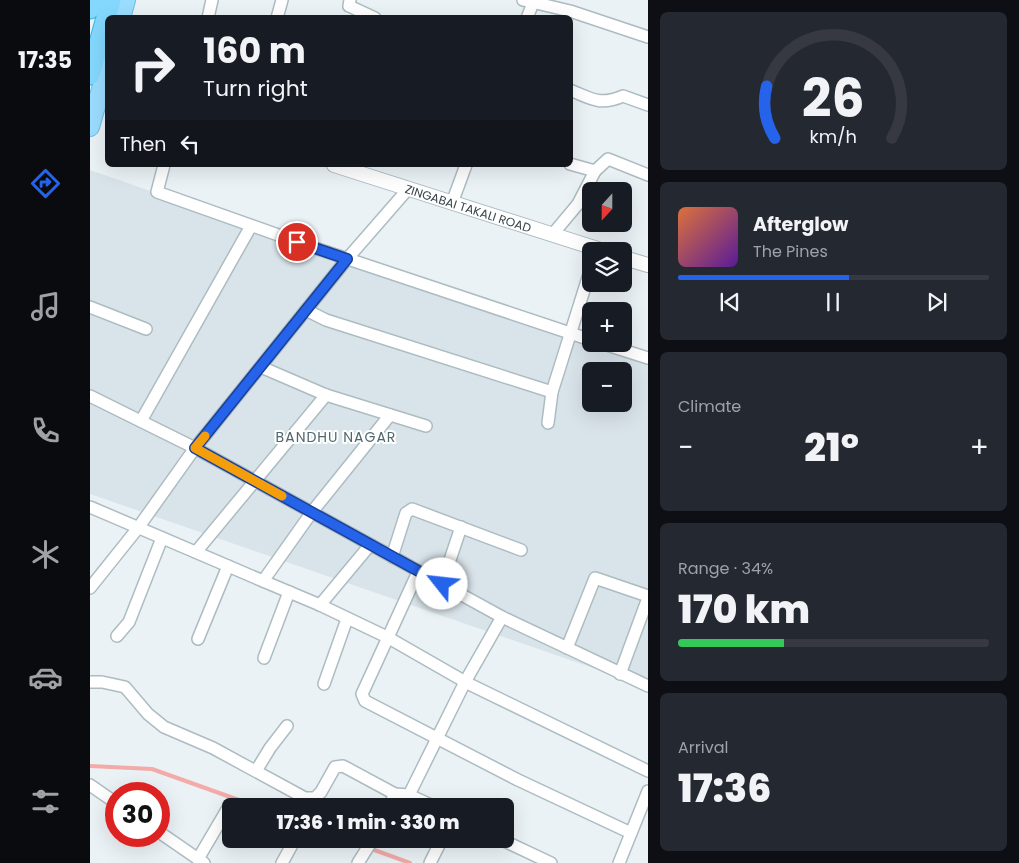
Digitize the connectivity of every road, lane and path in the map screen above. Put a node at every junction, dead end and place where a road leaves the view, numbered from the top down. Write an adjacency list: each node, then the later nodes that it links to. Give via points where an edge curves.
1 (92, 0): 8 (highway)
2 (111, 0): 9 (highway)
3 (126, 0): 10 (main road)
4 (212, 0): 11 (street)
5 (282, 0): 12 (street)
6 (528, 2): 14 (street); 16 (street, via 570,11)
7 (349, 3): 13 (street)
8 (90, 9)
9 (109, 15)
10 (122, 15)
11 (209, 15)
12 (278, 15)
13 (370, 15)
14 (527, 15)
15 (105, 37): 18 (highway)
16 (648, 37)
17 (105, 71): 18 (main road)
18 (97, 86): 21 (main road)
19 (573, 91): 20 (street, via 595,100 610,102 624,96)
20 (648, 105)
21 (90, 127)
22 (573, 165): 26 (street)
23 (163, 167): 30 (street, via 157,192)
24 (340, 167): 28 (street, ZINGABAI TAKALI ROAD)
25 (465, 167): 29 (street)
26 (595, 171): 27 (street, via 608,158); 31 (street, via 578,204)
27 (648, 175)
28 (408, 189): 29 (street, ZINGABAI TAKALI ROAD); 33 (street)
29 (452, 203): 31 (street, ZINGABAI TAKALI ROAD)
30 (251, 226): 33 (street); 49 (street)
31 (552, 235): 32 (street, ZINGABAI TAKALI ROAD)
32 (582, 245)
33 (347, 259): 38 (street); 40 (street)
34 (632, 260): 35 (street)
35 (648, 265)
36 (584, 292): 40 (street)
37 (90, 307): 39 (street)
38 (306, 310): 44 (street); 45 (street, via 326,320)
39 (146, 329)
40 (571, 333): 41 (street); 45 (street)
41 (582, 337)
42 (629, 352): 43 (street)
43 (648, 358)
44 (261, 368): 46 (street); 52 (street)
45 (552, 392): 50 (street)
46 (326, 395): 48 (street); 53 (street)
47 (90, 397): 49 (street)
48 (390, 415): 51 (street); 55 (street)
49 (141, 421): 52 (street)
50 (548, 423)
51 (426, 426)
52 (195, 448): 53 (street); 57 (street)
53 (254, 481): 55 (street); 61 (street)
54 (90, 507): 57 (street)
55 (312, 512): 59 (street); 65 (street)
56 (460, 527): 60 (street); 62 (street, via 412,509 406,513); 66 (street)
57 (138, 528): 58 (street); 67 (street)
58 (162, 538): 61 (street); 73 (street, via 129,622)
59 (370, 545): 62 (street); 70 (street)
60 (521, 550)
61 (196, 552): 63 (street)
62 (392, 557): 64 (street)
63 (228, 566): 65 (street); 75 (street)
64 (418, 572): 66 (street); 74 (street)
65 (263, 581): 68 (street)
66 (442, 584): 71 (street)
67 (90, 588)
68 (289, 592): 70 (street); 77 (street)
69 (648, 597): 76 (street, via 595,578); 78 (street)
70 (320, 605): 72 (street)
71 (502, 617): 76 (street); 80 (street)
72 (347, 620): 74 (street); 81 (street)
73 (117, 636)
74 (387, 637): 80 (street); 84 (street, via 362,694 365,701)
75 (198, 639)
76 (567, 648): 78 (street)
77 (264, 658)
78 (620, 674): 82 (street)
79 (90, 682): 85 (street, via 126,687 148,714 164,727)
80 (465, 682): 84 (street); 86 (street)
81 (324, 684)
82 (648, 686)
83 (287, 726): 85 (street)
84 (437, 737): 91 (street); 95 (street)
85 (256, 771): 89 (street, via 305,798 315,798 335,768 343,766)
86 (648, 771)
87 (90, 785): 90 (street)
88 (648, 791): 95 (street)
89 (395, 794): 91 (street); 92 (street)
90 (105, 795)
91 (409, 795): 93 (street)
92 (393, 798)
93 (416, 798)
94 (222, 820): 101 (street)
95 (631, 834): 106 (street)
96 (170, 840): 101 (street)
97 (514, 846): 105 (street)
98 (290, 848): 103 (street)
99 (367, 848): 104 (street)
100 (438, 848): 102 (street)
101 (201, 861)
102 (431, 861)
103 (282, 863)
104 (358, 863)
105 (551, 863)
106 (619, 863)

